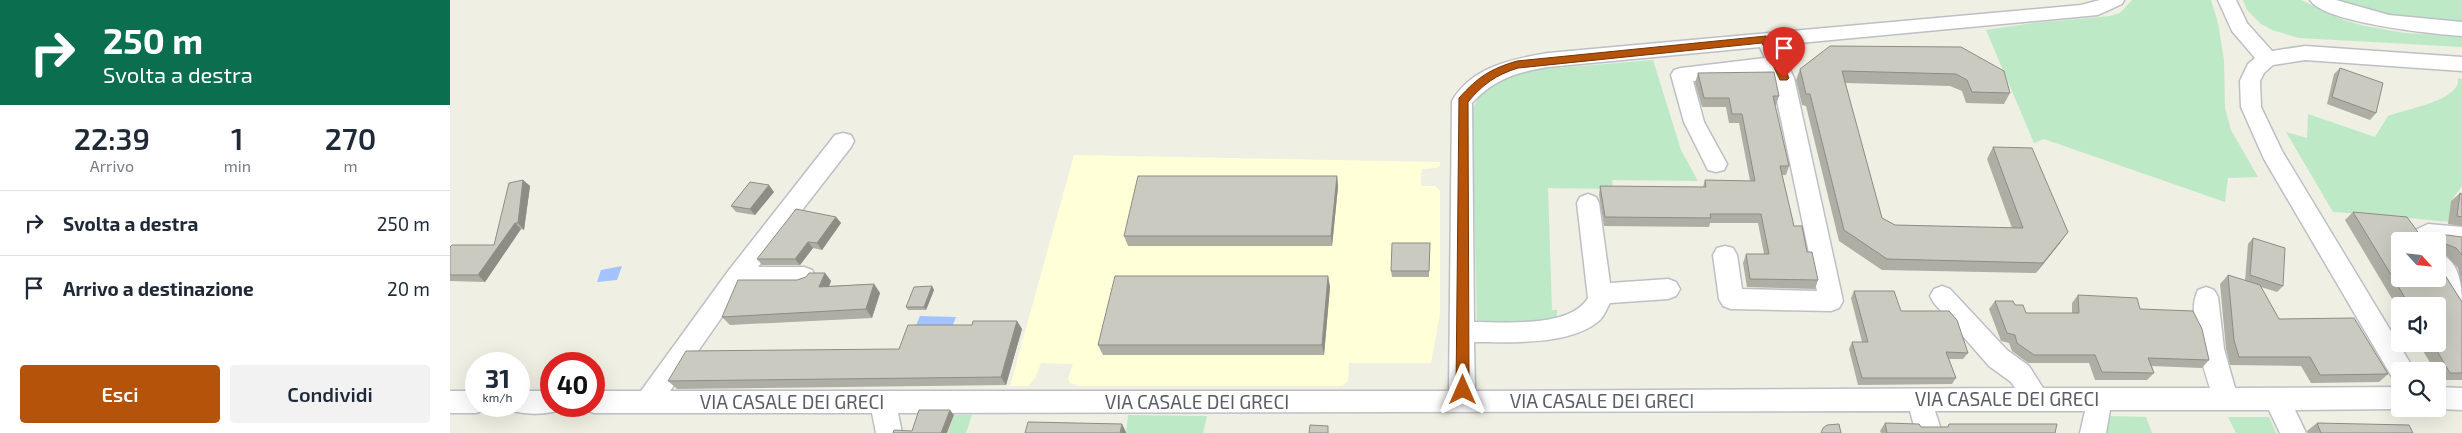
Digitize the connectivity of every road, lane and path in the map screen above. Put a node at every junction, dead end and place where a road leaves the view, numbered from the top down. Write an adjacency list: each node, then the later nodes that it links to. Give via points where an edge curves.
1 (2115, 0): 5 (street, via 2098,9 2081,11)
2 (2227, 0): 6 (street, via 2239,26)
3 (2319, 0): 4 (street, via 2373,19)
4 (2462, 29)
5 (1766, 40): 7 (street); 23 (street, via 1517,64 1494,72 1476,85 1462,101)
6 (2267, 59): 8 (street, via 2305,53); 24 (street, via 2255,69 2250,81 2251,107 2272,154)
7 (1777, 64): 10 (street, via 1680,75 1694,122); 14 (street, via 1784,78 1831,301 1732,299)
8 (2462, 64)
9 (843, 142): 16 (street)
10 (1716, 164)
11 (1588, 203): 19 (street)
12 (2446, 235): 13 (street)
13 (2462, 236)
14 (1725, 255)
15 (2446, 275): 22 (street)
16 (737, 277): 17 (street); 34 (street)
17 (804, 277)
18 (1668, 289): 19 (street)
19 (1599, 294): 23 (street, via 1598,307 1590,316 1573,324 1557,328)
20 (1942, 296): 29 (street, via 1998,358 2020,374)
21 (2206, 297): 25 (street, via 2205,320)
22 (2462, 300)
23 (1463, 332): 36 (street)
24 (2397, 362)
25 (2226, 398): 26 (street, VIA CASALE DEI GRECI); 30 (street, VIA CASALE DEI GRECI)
26 (2276, 398): 27 (street, VIA CASALE DEI GRECI); 40 (street)
27 (2391, 398)
28 (2446, 398): 31 (street)
29 (2036, 399): 30 (street, VIA CASALE DEI GRECI); 32 (street, VIA CASALE DEI GRECI)
30 (2100, 399): 39 (street)
31 (2462, 399)
32 (1919, 400): 36 (street, VIA CASALE DEI GRECI); 38 (street)
33 (605, 402): 34 (street, VIA CASALE DEI GRECI)
34 (648, 402): 35 (street, VIA CASALE DEI GRECI)
35 (880, 402): 36 (street, VIA CASALE DEI GRECI); 37 (street, via 888,420)
36 (1462, 402)
37 (889, 433)
38 (1929, 433)
39 (2093, 433)
40 (2293, 433)

